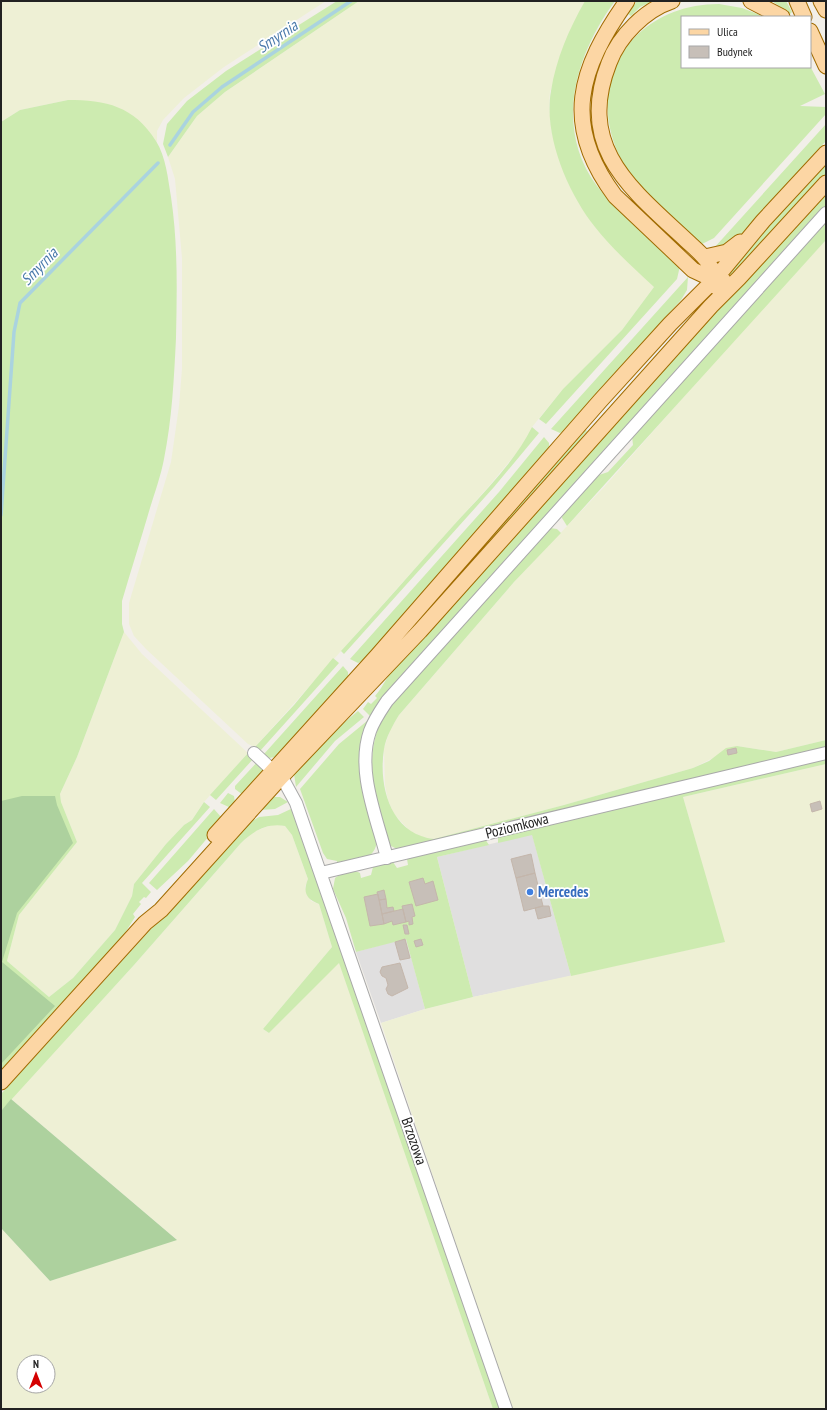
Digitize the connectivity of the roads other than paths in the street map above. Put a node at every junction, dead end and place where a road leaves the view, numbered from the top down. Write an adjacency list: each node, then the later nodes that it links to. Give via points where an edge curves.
1 (627, 1): 18 (main road, via 600,42 588,68 582,112 585,137 597,170 615,196)
2 (672, 1): 17 (main road, via 651,11 635,25 611,57 601,88 598,112 610,157 620,175 636,194)
3 (751, 1): 7 (main road)
4 (797, 1): 8 (main road)
5 (821, 1): 6 (main road)
6 (826, 10)
7 (780, 16)
8 (804, 16)
9 (811, 33): 11 (main road)
10 (811, 52): 12 (main road)
11 (826, 66)
12 (826, 73)
13 (826, 153): 16 (main road)
14 (826, 183): 19 (main road)
15 (826, 213): 26 (street, via 380,712 370,731 366,763 368,785)
16 (763, 221): 17 (main road, via 734,248); 20 (main road)
17 (705, 257): 20 (main road, via 712,266)
18 (694, 270): 20 (main road); 22 (main road, via 690,297)
19 (739, 278): 20 (main road); 21 (main road)
20 (715, 279): 21 (main road); 22 (main road)
21 (710, 306): 25 (main road, via 420,631)
22 (670, 324): 25 (main road, via 600,401)
23 (254, 753): 25 (street)
24 (826, 753): 26 (street, Poziomkowa)
25 (277, 774): 27 (street, via 295,799); 28 (main road, via 161,899 145,923)
26 (387, 858): 27 (street, Poziomkowa)
27 (321, 873): 29 (street, Brzozowa)
28 (1, 1082)
29 (506, 1409)

